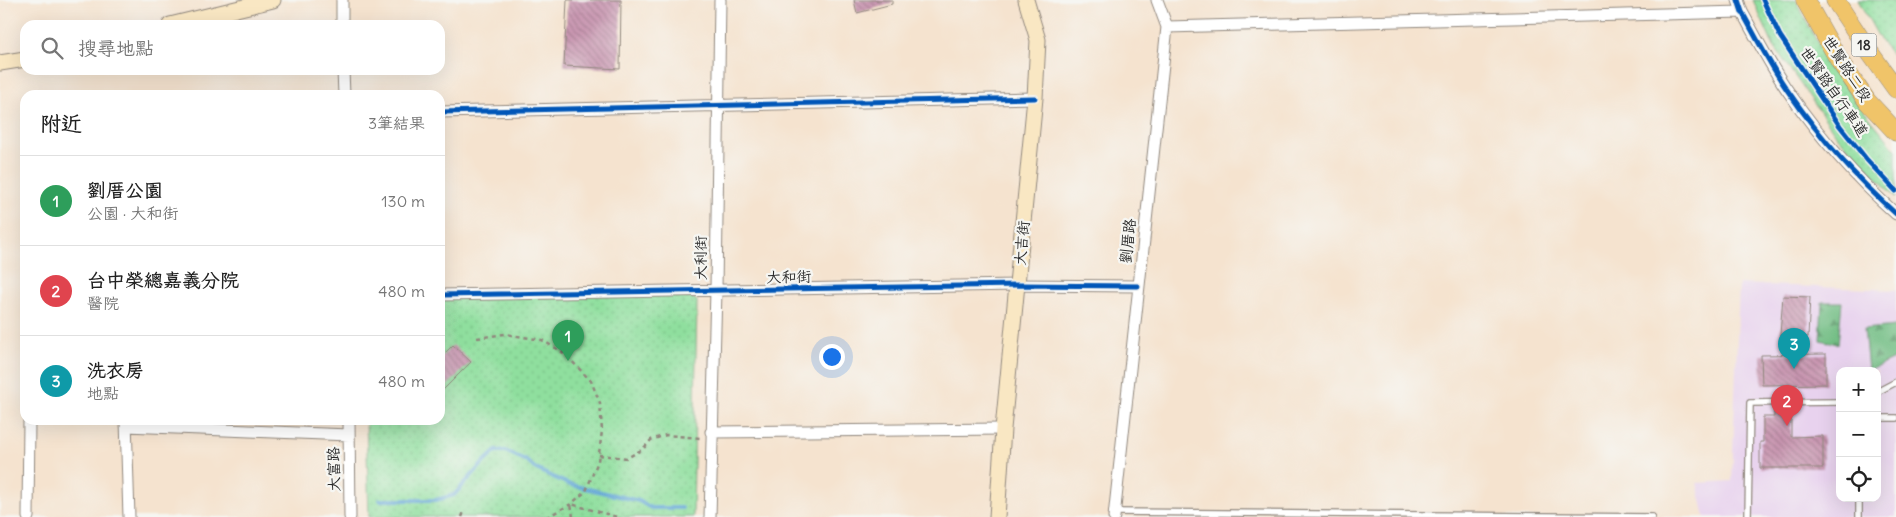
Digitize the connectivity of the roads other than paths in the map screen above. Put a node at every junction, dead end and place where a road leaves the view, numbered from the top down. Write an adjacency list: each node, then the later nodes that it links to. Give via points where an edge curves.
1 (272, 0): 10 (street)
2 (342, 0): 11 (street)
3 (720, 0): 19 (street, 大利街)
4 (1026, 0): 18 (street, 大吉街, via 1038,40)
5 (1157, 0): 12 (street, 劉厝路)
6 (1738, 0): 9 (street)
7 (1805, 0): 21 (main road, 世賢路二段 / 18, via 1866,101)
8 (1836, 0): 16 (main road, 世賢路二段 / 18)
9 (1742, 12): 12 (street); 22 (street, via 1788,93 1830,149)
10 (190, 20)
11 (342, 20)
12 (1167, 27): 24 (street, 劉厝路)
13 (20, 60): 14 (street)
14 (0, 62)
15 (343, 75): 17 (street)
16 (1896, 89)
17 (344, 90)
18 (1035, 98): 19 (street); 23 (street, 大吉街)
19 (717, 105): 20 (street); 25 (street, 大利街)
20 (445, 112)
21 (1896, 132)
22 (1896, 214)
23 (1018, 286): 24 (street, 大和街); 25 (street, 大和街); 36 (street, 大吉街)
24 (1138, 286): 40 (street, 劉厝路)
25 (716, 290): 26 (street, 大和街); 38 (street, 大利街)
26 (445, 295)
27 (1896, 382): 28 (lane)
28 (1881, 390)
29 (1836, 402): 47 (lane, via 1750,403)
30 (1881, 418): 31 (lane)
31 (1896, 418)
32 (29, 425): 41 (street)
33 (126, 425): 42 (street)
34 (163, 425): 37 (street)
35 (349, 425): 37 (street, 大富路)
36 (1003, 429): 38 (street); 45 (street, 大吉街)
37 (349, 435): 43 (street, 大富路)
38 (711, 435): 44 (street, 大利街)
39 (1859, 502): 48 (lane)
40 (1115, 515): 46 (lane)
41 (28, 517)
42 (130, 517)
43 (350, 517)
44 (710, 517)
45 (997, 517)
46 (1652, 517)
47 (1748, 517)
48 (1859, 517)

